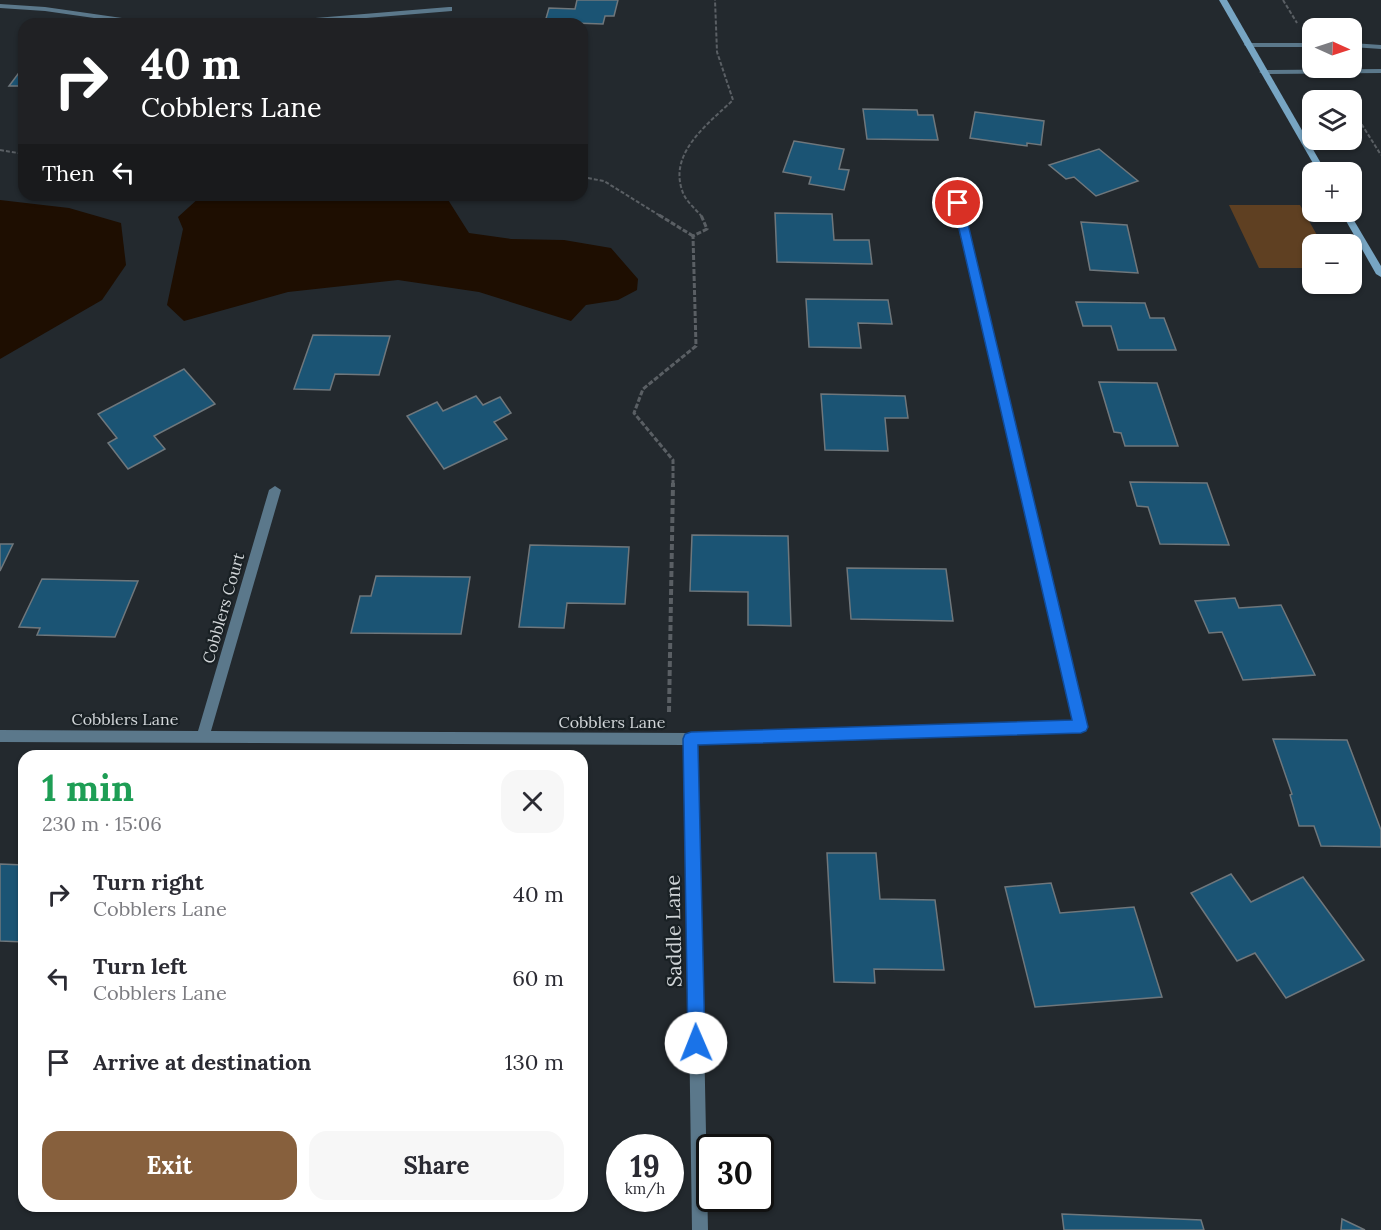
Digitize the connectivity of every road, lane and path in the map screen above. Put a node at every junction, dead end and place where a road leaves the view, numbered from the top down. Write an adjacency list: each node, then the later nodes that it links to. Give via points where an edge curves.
1 (715, 0): 21 (path, via 713,24 720,72 733,100 685,151 678,173 682,192 705,219 707,229)
2 (1222, 0): 7 (street)
3 (0, 6): 5 (street)
4 (449, 9): 6 (street)
5 (108, 18)
6 (340, 18)
7 (1248, 45): 8 (street); 12 (street)
8 (1302, 45)
9 (1362, 46): 10 (street)
10 (1381, 47)
11 (1381, 71): 12 (street)
12 (1263, 72): 17 (street)
13 (1362, 125): 16 (path)
14 (0, 150): 15 (path)
15 (18, 153)
16 (1381, 155)
17 (1316, 162)
18 (588, 178): 21 (path, via 604,181)
19 (958, 203): 27 (street, Cobblers Lane, via 1081,727)
20 (1351, 222): 22 (street)
21 (693, 236): 26 (path, via 696,345 643,389 634,413 673,460)
22 (1381, 274)
23 (275, 490): 25 (street, Cobblers Court)
24 (0, 736): 25 (street, Cobblers Lane)
25 (203, 736): 26 (street, Cobblers Lane)
26 (669, 738): 27 (street, Cobblers Lane)
27 (691, 739): 28 (street, Saddle Lane)
28 (700, 1230)

